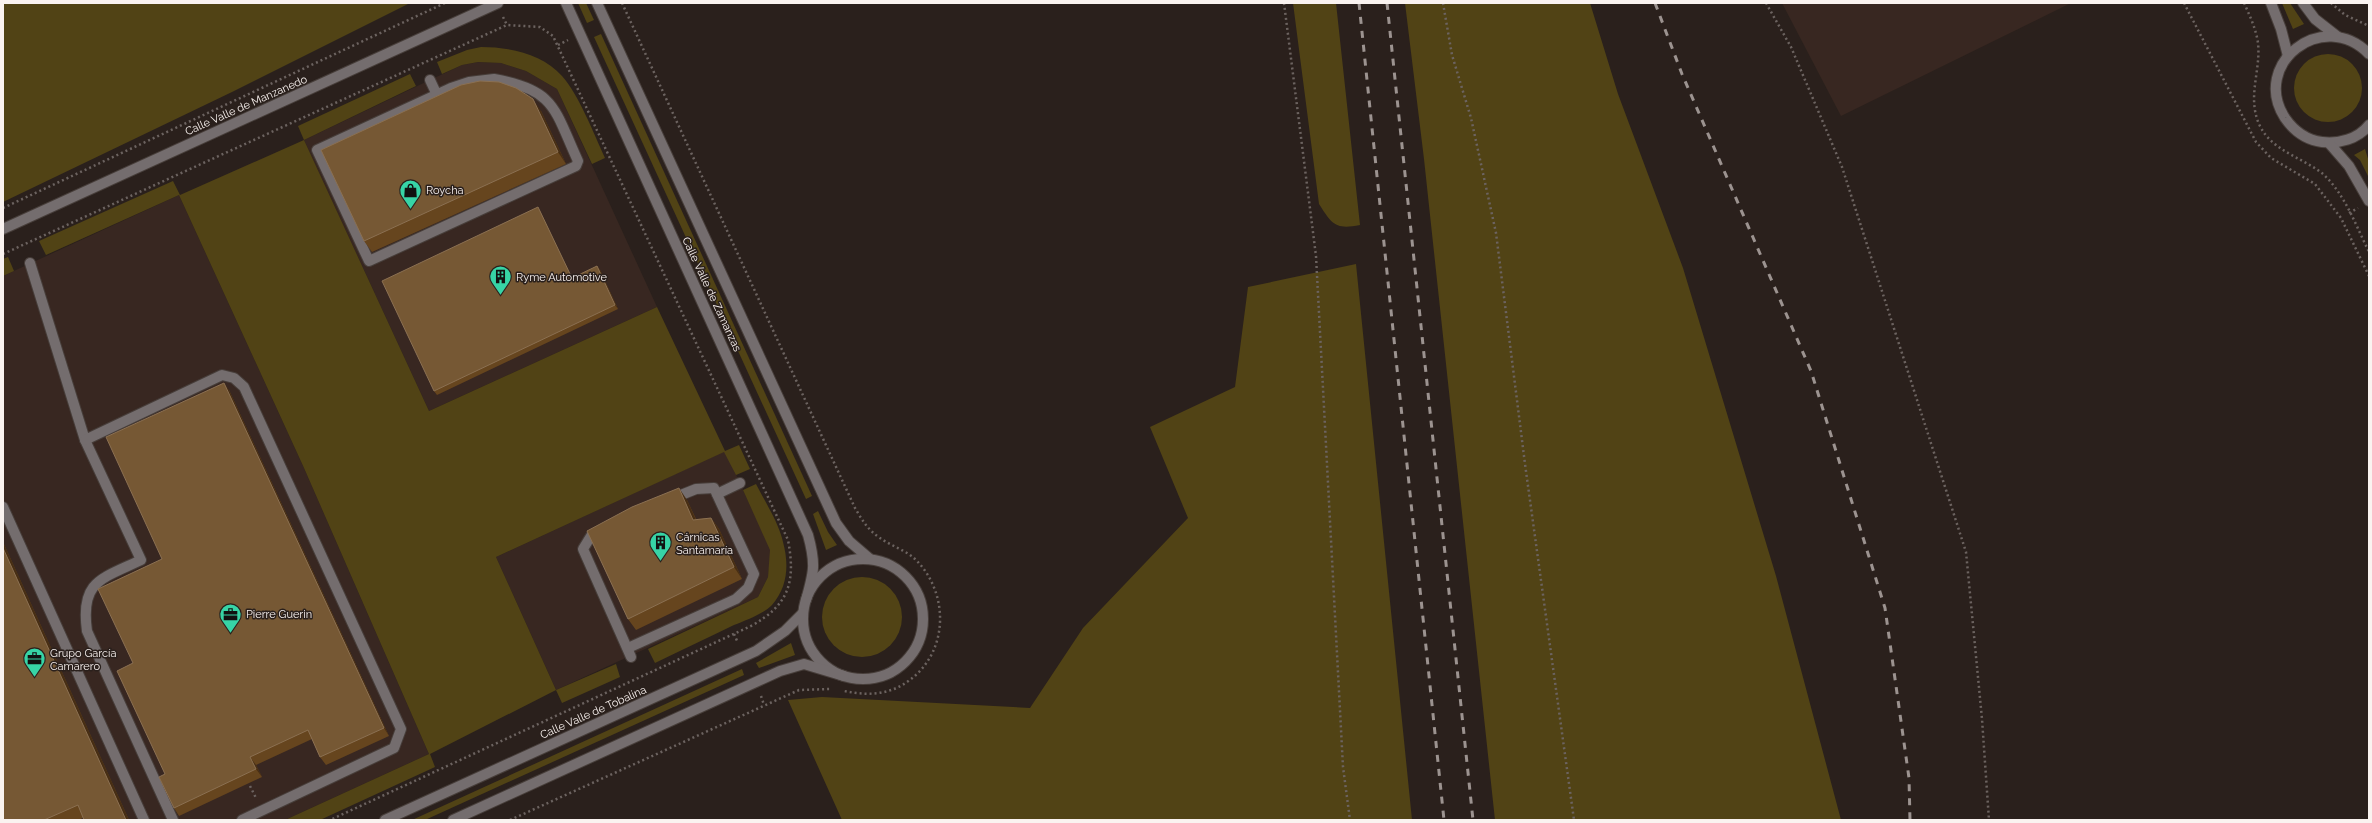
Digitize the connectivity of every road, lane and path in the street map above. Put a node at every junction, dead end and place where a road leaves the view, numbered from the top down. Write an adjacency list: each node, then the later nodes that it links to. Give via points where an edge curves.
1 (445, 3): 22 (path)
2 (498, 3): 23 (street, Calle Valle de Manzanedo)
3 (566, 3): 35 (street, Calle Valle de Zamanzas, via 806,529 814,556 814,571)
4 (596, 3): 34 (street, Calle Valle de Zamanzas, via 836,523 849,541)
5 (622, 3): 28 (path)
6 (1284, 3): 44 (path, via 1316,256 1342,767)
7 (1443, 3): 45 (path, via 1452,55 1471,118 1496,233)
8 (1766, 3): 46 (path, via 1791,46 1842,167 1966,552)
9 (2184, 3): 26 (path, via 2256,142 2271,158 2316,184 2341,218)
10 (2271, 3): 16 (street)
11 (2303, 3): 14 (street, via 2315,20)
12 (2331, 3): 13 (path, via 2345,15)
13 (2369, 26)
14 (2338, 37): 15 (street, via 2351,41); 16 (street, via 2310,39)
15 (2369, 54)
16 (2288, 56): 20 (street, via 2280,69 2277,83 2277,98 2281,112 2290,125 2301,134 2314,141)
17 (430, 80): 18 (street)
18 (437, 95): 18 (street, via 317,150 368,261 576,166 578,161 552,104 537,92 519,83 494,79 469,82)
19 (2369, 125): 20 (street, via 2356,136)
20 (2329, 143): 21 (street, via 2349,166)
21 (2369, 201)
22 (3, 208)
23 (3, 229)
24 (3, 254): 41 (path, via 507,25 540,27 553,36 788,540 792,559 788,586 775,611 751,626)
25 (30, 263): 27 (street)
26 (2369, 276)
27 (85, 440): 39 (street, via 141,560 98,580 87,597 84,614 87,631); 40 (street, via 222,375 234,378 244,387 401,729 394,748)
28 (837, 470)
29 (740, 483): 30 (street)
30 (717, 494): 31 (street, via 714,488 706,487 688,491); 33 (street, via 754,574 748,588 736,599 630,653 583,549 591,536)
31 (660, 504)
32 (3, 507): 38 (street)
33 (610, 526)
34 (870, 559): 35 (street, via 845,561 829,569 818,578); 37 (street, via 891,565 910,580 922,605 923,629 912,655 900,667 874,679)
35 (806, 600): 36 (street)
36 (803, 613): 37 (street, via 803,626 816,656 831,670); 42 (street, Calle Valle de Tobalina, via 785,631 756,651)
37 (844, 676): 43 (street, via 804,664 780,671)
38 (144, 820)
39 (173, 820)
40 (242, 820)
41 (330, 820)
42 (385, 820)
43 (453, 820)
44 (1350, 820)
45 (1574, 820)
46 (1989, 820)

